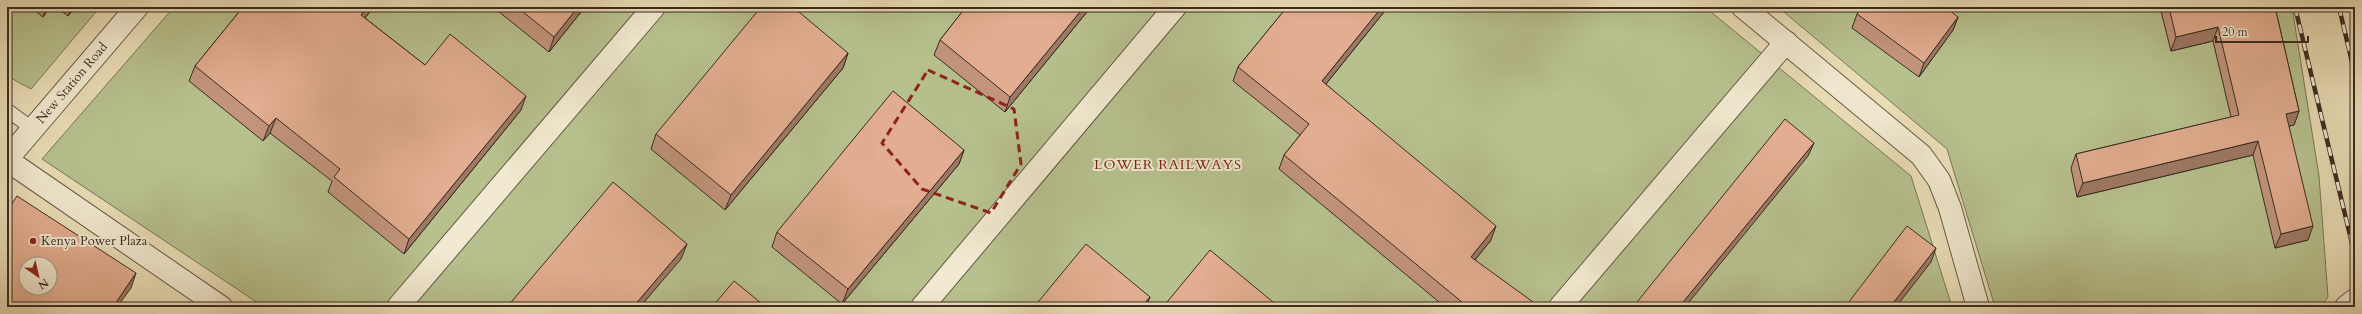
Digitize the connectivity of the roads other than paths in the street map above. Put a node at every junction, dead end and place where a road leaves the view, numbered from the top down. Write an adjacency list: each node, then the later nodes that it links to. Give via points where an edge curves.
1 (136, 7): 7 (street, New Station Road)
2 (654, 7): 11 (street)
3 (1175, 7): 12 (street)
4 (1743, 7): 5 (street)
5 (1786, 42): 13 (street); 14 (street, via 1921,155 1939,180 1950,208)
6 (7, 110): 7 (lane)
7 (33, 129): 8 (street, New Station Road)
8 (7, 160): 10 (street)
9 (2355, 300): 15 (street)
10 (221, 307)
11 (398, 307)
12 (922, 307)
13 (1560, 307)
14 (1978, 307)
15 (2346, 307)

